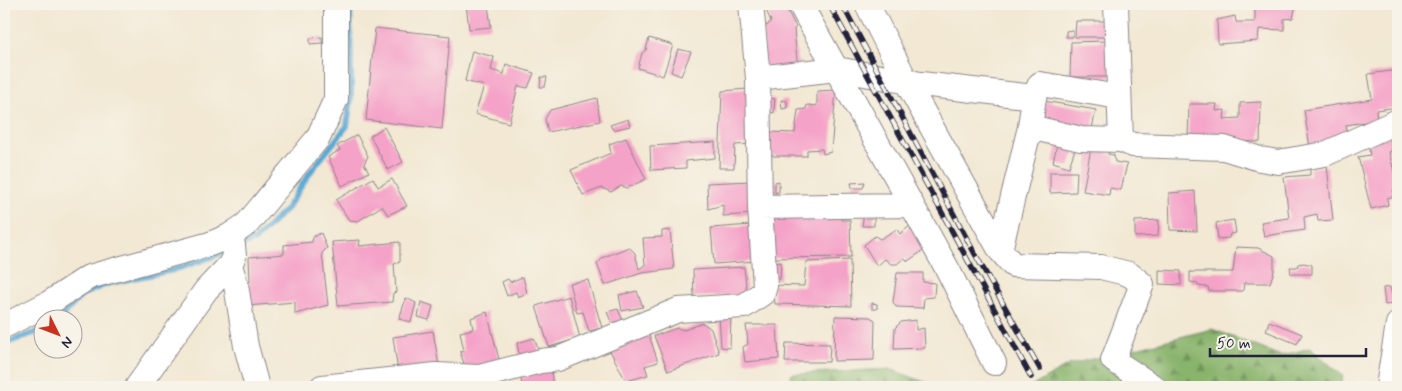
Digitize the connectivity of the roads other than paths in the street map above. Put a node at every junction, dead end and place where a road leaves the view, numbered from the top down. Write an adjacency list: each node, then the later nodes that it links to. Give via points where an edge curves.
1 (336, 4): 17 (street, via 336,99 318,138 247,224)
2 (751, 4): 7 (street)
3 (800, 4): 6 (street)
4 (867, 4): 8 (street)
5 (1116, 4): 10 (street)
6 (836, 69): 7 (street); 8 (street); 14 (street)
7 (758, 78): 15 (street)
8 (906, 81): 9 (street); 16 (street)
9 (1034, 97): 10 (street, via 1040,84); 12 (street)
10 (1119, 97): 13 (street)
11 (1398, 121): 13 (street, via 1325,154 1278,162 1224,148 1133,145)
12 (1030, 127): 13 (street, via 1081,139); 16 (street)
13 (1121, 140)
14 (912, 205): 15 (street); 20 (street)
15 (760, 207): 23 (street, via 764,293 744,306 678,310 558,359 479,377 436,375)
16 (1000, 250): 24 (street, via 1013,265 1101,267 1129,274 1142,284 1113,360)
17 (232, 251): 19 (street, via 210,244 89,277); 21 (street); 22 (street, via 246,346)
18 (1398, 324): 25 (street)
19 (4, 326)
20 (994, 363)
21 (137, 387)
22 (258, 387)
23 (322, 387)
24 (1154, 387)
25 (1388, 387)

